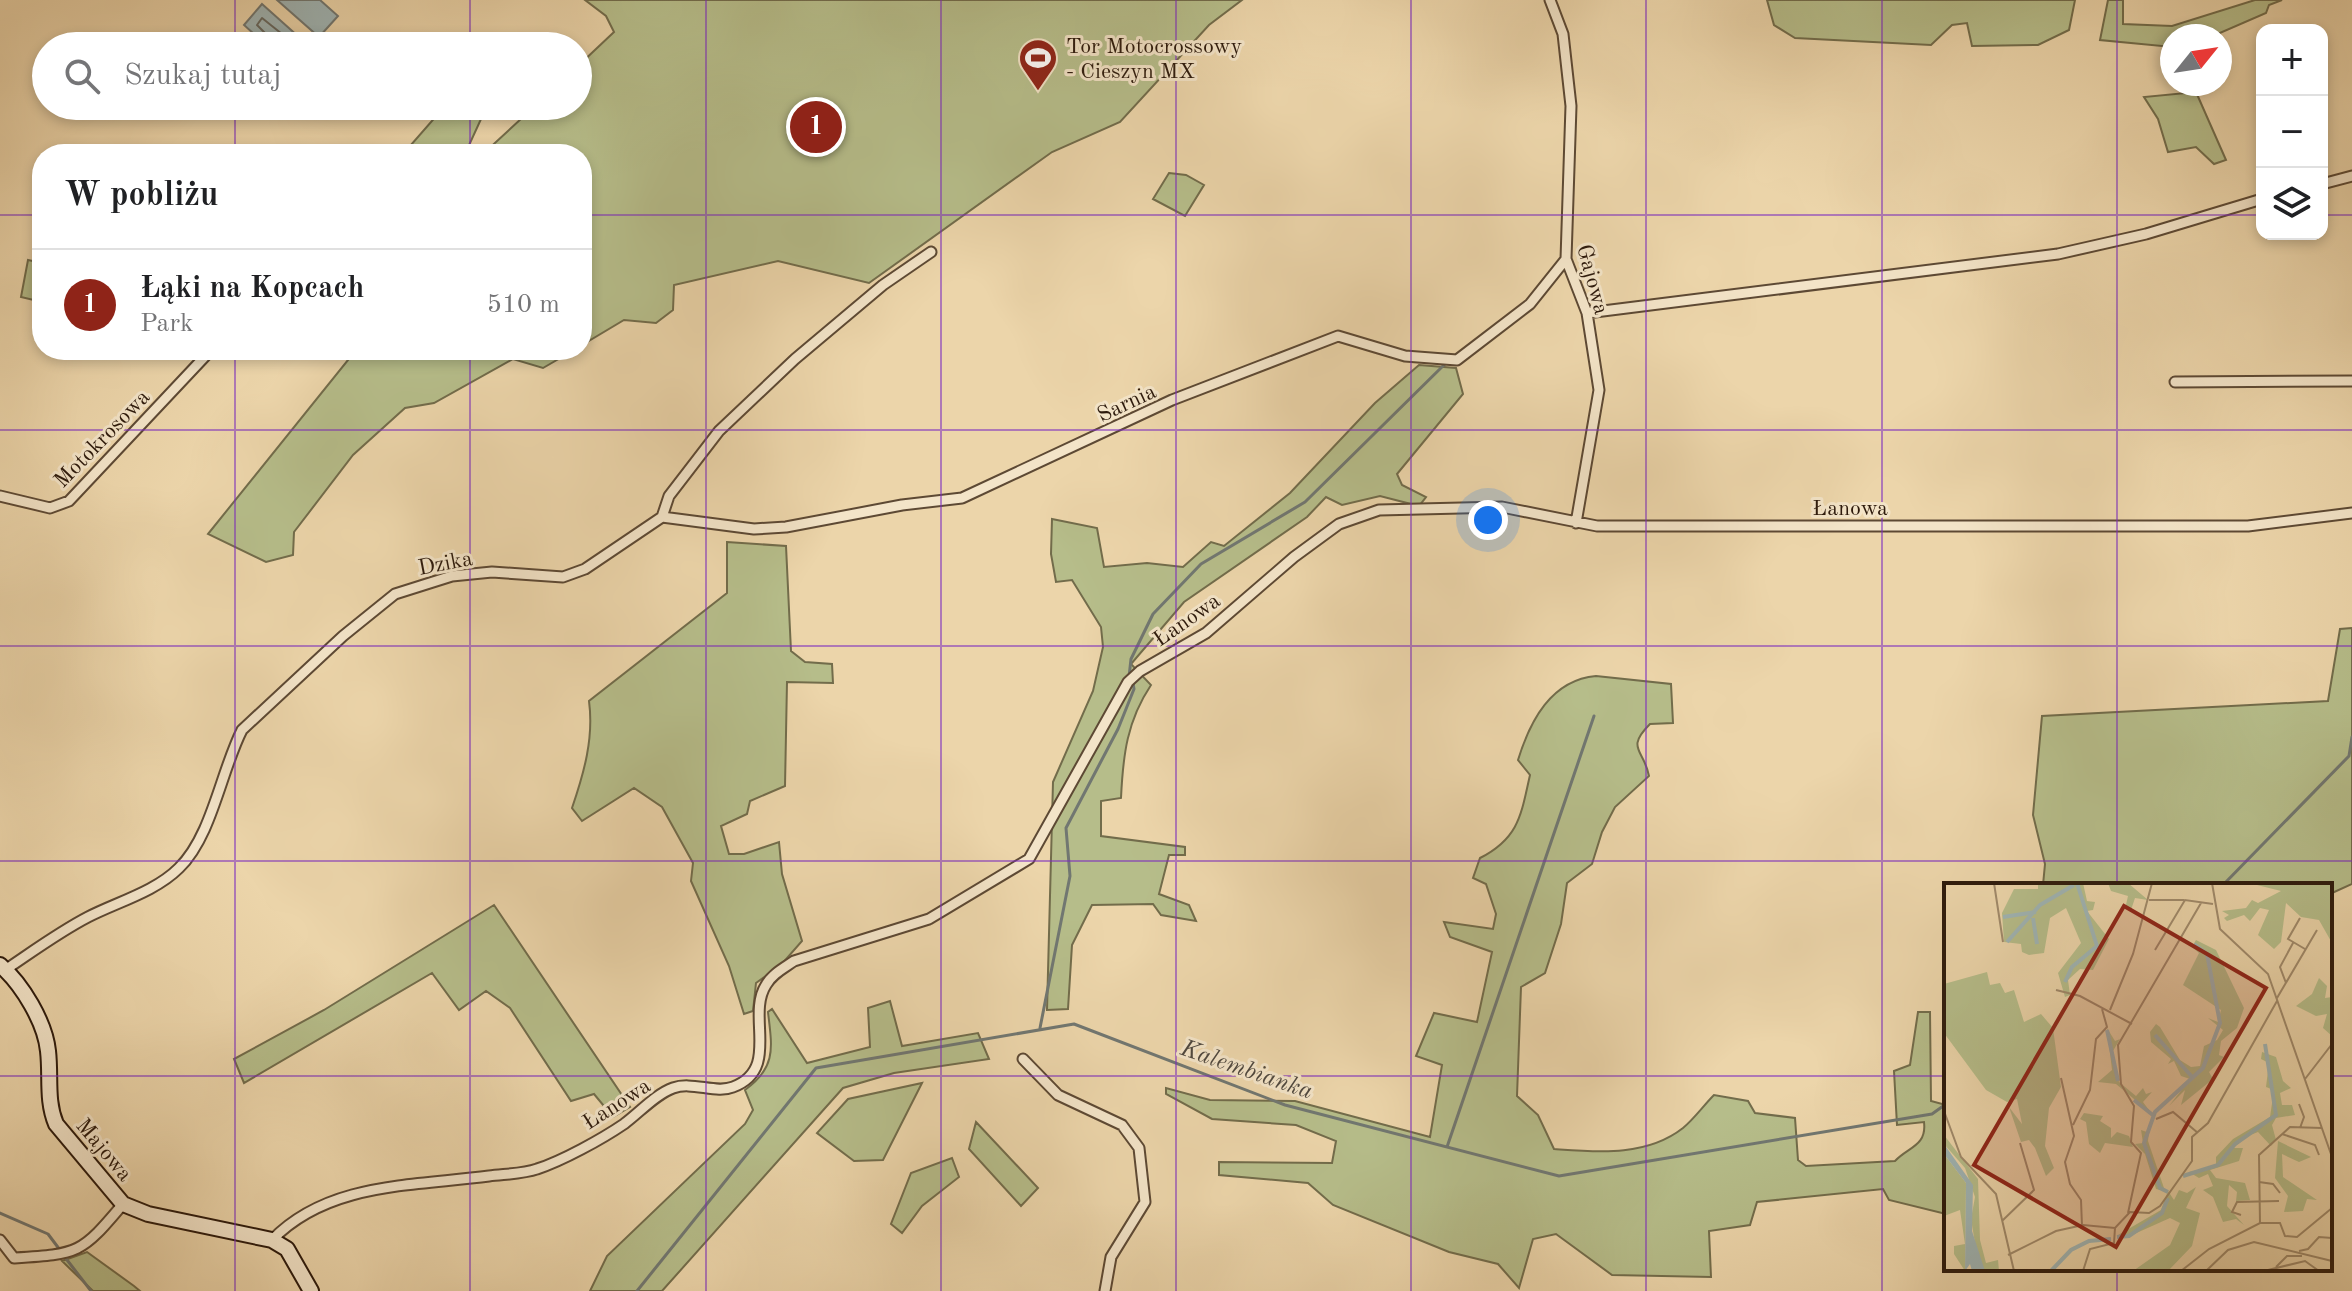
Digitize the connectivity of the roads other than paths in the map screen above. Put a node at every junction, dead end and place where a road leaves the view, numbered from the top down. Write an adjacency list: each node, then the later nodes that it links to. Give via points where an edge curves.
1 (1548, 1): 6 (street, Gajowa, via 1563,34 1571,106)
2 (2352, 176): 3 (street)
3 (2328, 182)
4 (2256, 201): 7 (street, via 2058,254)
5 (931, 252): 13 (street, Dzika, via 795,359 719,431 669,496)
6 (1566, 259): 7 (street, Gajowa); 13 (street, Sarnia, via 1530,304 1457,360 1405,356 1345,336 1330,337 1172,400 962,498 786,527 754,529)
7 (1587, 313): 14 (street, Gajowa, via 1599,390)
8 (202, 360): 11 (street, Motokrosowa, via 69,501 50,508)
9 (2352, 381): 10 (street)
10 (2175, 382)
11 (0, 496)
12 (2352, 513): 14 (street, Łanowa, via 2248,526)
13 (662, 517): 15 (street, Dzika, via 585,569 563,577 492,572 452,576 395,594 242,730 214,811 180,867)
14 (1576, 523): 19 (street, Łanowa, via 1487,507 1379,510 1339,524 1206,633 1128,682 1029,859 929,919 794,961 772,977 758,1009 759,1061 752,1074 732,1088 671,1088 621,1126 537,1170 344,1196 312,1209)
15 (3, 968): 17 (street, Majowa, via 45,1035 50,1110 56,1124)
16 (1023, 1059): 21 (street, via 1058,1095 1122,1125 1139,1148 1145,1202 1111,1257)
17 (123, 1204): 18 (street, via 70,1254 14,1258); 19 (street, Majowa)
18 (0, 1240)
19 (272, 1240): 20 (street, via 293,1256)
20 (311, 1291)
21 (1105, 1291)

